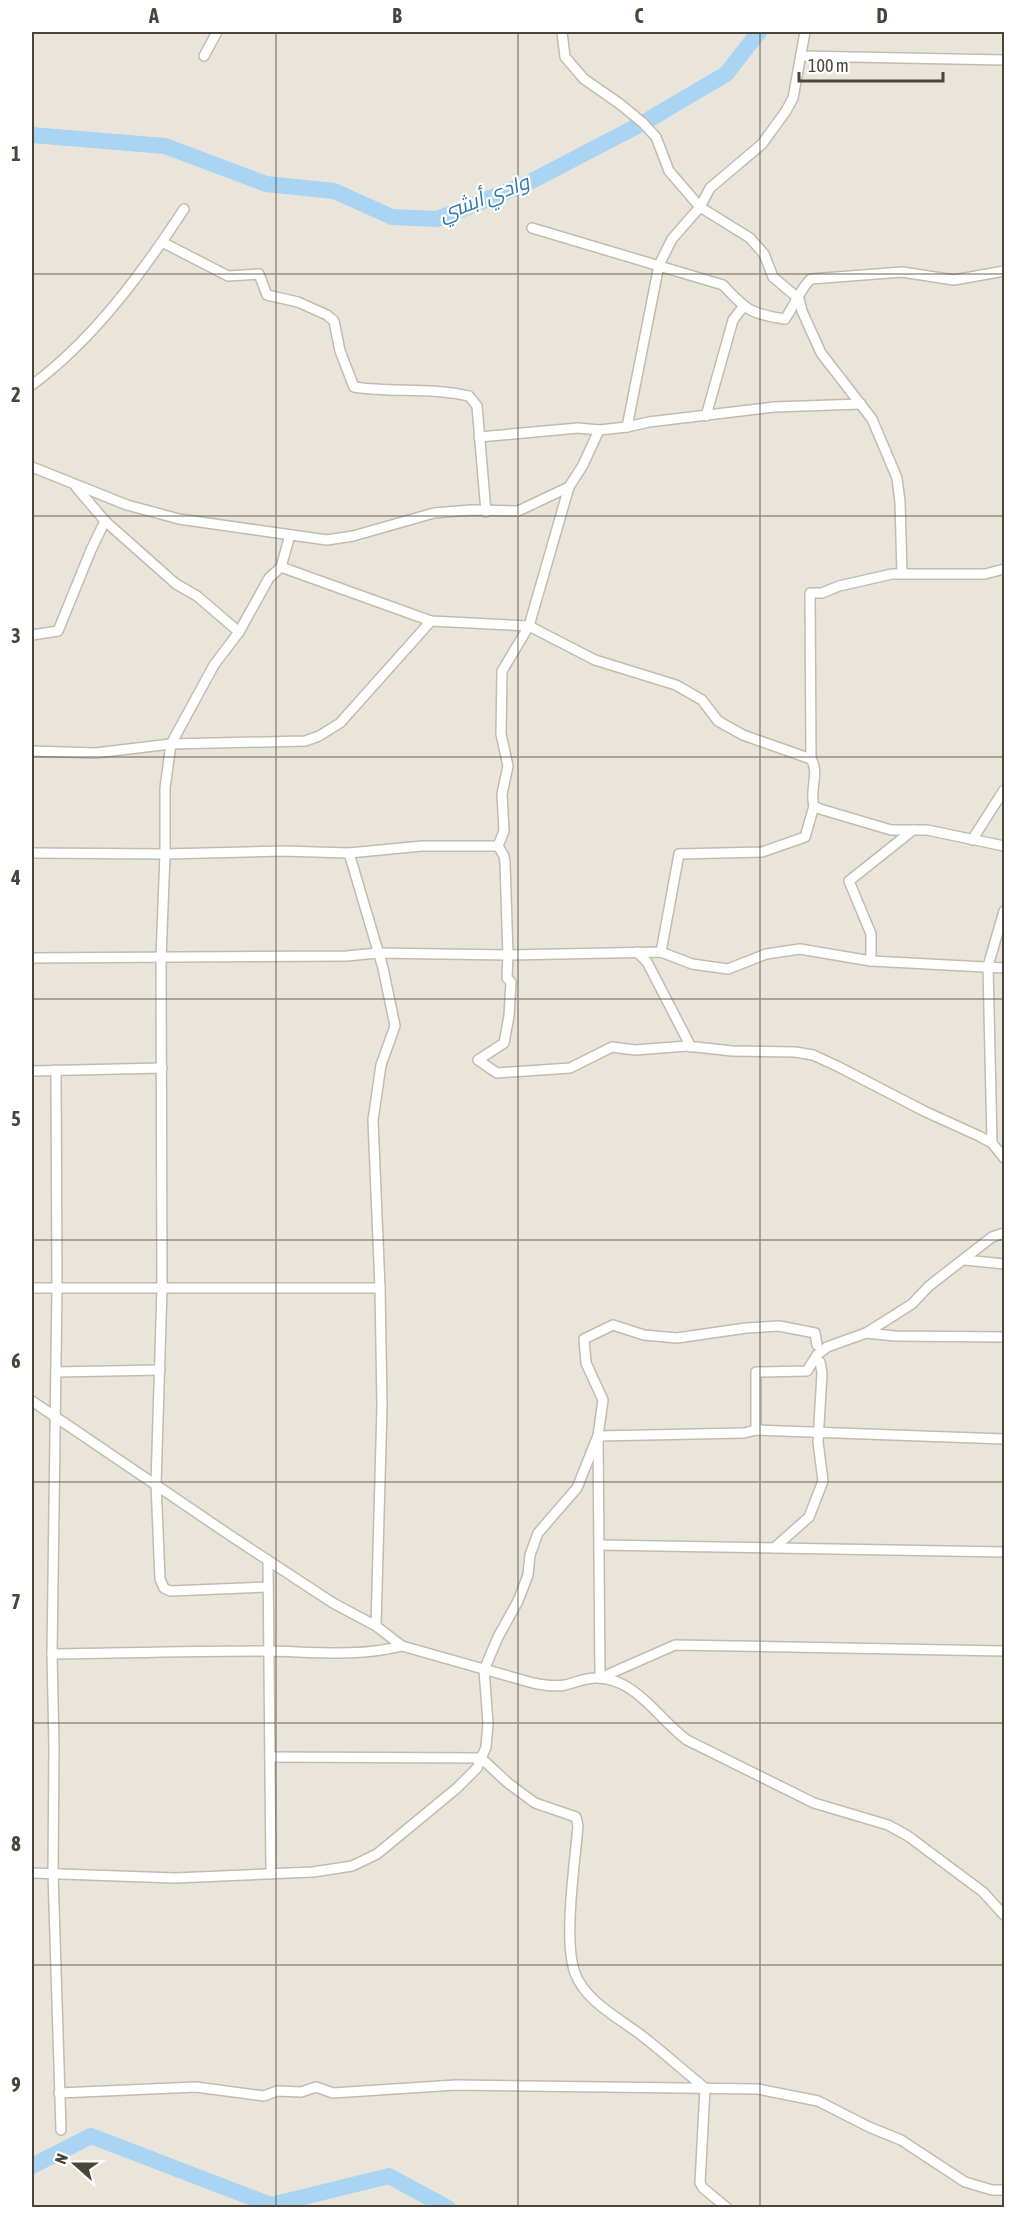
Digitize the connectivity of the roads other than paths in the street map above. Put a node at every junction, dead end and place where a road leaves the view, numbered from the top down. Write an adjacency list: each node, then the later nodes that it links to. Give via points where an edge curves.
1 (217, 32): 4 (street)
2 (562, 32): 7 (street, via 565,57 584,79 657,137 669,171)
3 (805, 32): 5 (street)
4 (204, 56)
5 (801, 56): 6 (street); 7 (street, via 793,98 777,125 762,144 710,188)
6 (1005, 60)
7 (700, 207): 11 (street, via 672,239); 13 (street, via 750,238 764,254 773,277)
8 (184, 209): 10 (street)
9 (532, 228): 11 (street)
10 (162, 242): 15 (street, via 85,337); 20 (street, via 228,276 259,274 267,295 298,302 327,315 334,321 354,387 469,396 477,406)
11 (659, 265): 14 (street, via 723,285); 18 (street)
12 (1005, 271): 13 (street, via 954,280 903,272 812,279 804,284)
13 (799, 299): 14 (street, via 785,320 758,315); 16 (street, via 821,353)
14 (743, 307): 17 (street, via 733,320)
15 (32, 385)
16 (861, 404): 17 (street, via 774,407); 29 (street, via 872,419 897,478)
17 (706, 416): 18 (street)
18 (627, 427): 19 (street)
19 (598, 430): 20 (street, via 578,428); 23 (street, via 583,465)
20 (479, 437): 24 (street)
21 (32, 467): 22 (street)
22 (75, 485): 25 (street); 26 (street, via 179,519)
23 (568, 487): 24 (street, via 518,511); 31 (street)
24 (486, 512): 26 (street, via 434,513 327,540)
25 (105, 521): 32 (street, via 176,584 197,596); 33 (street, via 58,631)
26 (290, 535): 27 (street)
27 (281, 567): 30 (street); 32 (street, via 269,578)
28 (1005, 569): 29 (street, via 986,574)
29 (902, 574): 36 (street, via 810,593)
30 (431, 621): 31 (street); 34 (street, via 340,723 319,736 305,741)
31 (528, 626): 36 (street, via 595,660 676,685 702,700 718,721 743,735); 41 (street, via 502,671 501,734 508,766 502,794 504,831)
32 (239, 632): 34 (street, via 214,665)
33 (32, 635)
34 (171, 744): 35 (street, via 95,753); 45 (street, via 165,788)
35 (32, 751)
36 (810, 759): 38 (street, via 814,765)
37 (1005, 790): 40 (street)
38 (814, 806): 39 (street, via 891,830); 48 (street, via 805,837 762,852 679,854)
39 (914, 831): 40 (street); 53 (street, via 849,880 872,934)
40 (972, 840): 42 (street)
41 (498, 846): 44 (street, via 422,846); 50 (street, via 505,863)
42 (1005, 846)
43 (32, 853): 45 (street)
44 (349, 853): 45 (street); 49 (street)
45 (165, 854): 52 (street)
46 (1005, 911): 54 (street)
47 (637, 952): 48 (street); 50 (street); 56 (street, via 647,962)
48 (661, 952): 53 (street, via 692,964 728,969 766,954 800,949)
49 (377, 953): 50 (street); 52 (street); 68 (street, via 395,1026 381,1065 373,1120)
50 (508, 956): 56 (street, via 510,1004 504,1042 478,1060 497,1073 570,1068 612,1047)
51 (32, 958): 52 (street)
52 (161, 958): 57 (street)
53 (871, 961): 54 (street)
54 (988, 966): 55 (street); 60 (street)
55 (1005, 968)
56 (691, 1047): 60 (street, via 813,1055)
57 (162, 1068): 58 (street); 67 (street)
58 (56, 1070): 59 (street); 66 (street)
59 (32, 1071)
60 (992, 1143): 61 (street)
61 (1005, 1158)
62 (1005, 1233): 63 (street, via 992,1237)
63 (965, 1260): 64 (street); 69 (street, via 912,1304)
64 (1005, 1264)
65 (32, 1288): 66 (street)
66 (57, 1288): 67 (street); 74 (street)
67 (162, 1288): 68 (street); 73 (street)
68 (380, 1288): 87 (street, via 382,1406)
69 (866, 1333): 70 (street); 77 (street, via 826,1347 807,1371 756,1372)
70 (1005, 1337)
71 (817, 1345): 79 (street, via 815,1333 779,1326 677,1338 644,1335 612,1325 584,1339 586,1363 603,1400)
72 (820, 1362): 78 (street)
73 (160, 1370): 74 (street); 81 (street)
74 (56, 1371): 76 (street)
75 (32, 1401): 76 (street)
76 (55, 1415): 81 (street); 91 (street)
77 (756, 1430): 78 (street); 79 (street)
78 (819, 1432): 80 (street); 83 (street, via 823,1481 809,1517)
79 (598, 1436): 82 (street); 92 (street, via 577,1488 538,1533 518,1601)
80 (1005, 1439)
81 (156, 1484): 85 (street); 86 (street, via 160,1579 164,1588 170,1591)
82 (599, 1545): 83 (street); 93 (street)
83 (774, 1548): 84 (street)
84 (1005, 1552)
85 (268, 1560): 86 (street); 87 (street)
86 (268, 1587): 89 (street)
87 (376, 1626): 88 (street)
88 (402, 1646): 89 (street, via 377,1652); 92 (street)
89 (270, 1651): 91 (street); 94 (street)
90 (1005, 1651): 93 (street, via 675,1645)
91 (52, 1654): 97 (street)
92 (484, 1670): 93 (street, via 553,1686); 95 (street, via 488,1723)
93 (600, 1678): 99 (street, via 620,1684 647,1701 687,1740 814,1803 888,1825 908,1836 982,1892)
94 (270, 1757): 95 (street); 98 (street)
95 (481, 1758): 98 (street, via 477,1768 457,1788 376,1854 352,1866); 100 (street, via 535,1803 576,1817 570,1932 575,1974 600,2005)
96 (32, 1873): 97 (street)
97 (53, 1873): 98 (street, via 175,1878); 101 (street)
98 (271, 1874)
99 (1005, 1915)
100 (705, 2088): 101 (street, via 455,2085 333,2092 316,2087 264,2096 196,2086); 103 (street, via 758,2089 818,2101 901,2140 965,2182); 104 (street, via 700,2183)
101 (59, 2093): 102 (street)
102 (61, 2130)
103 (1005, 2190)
104 (727, 2208)

